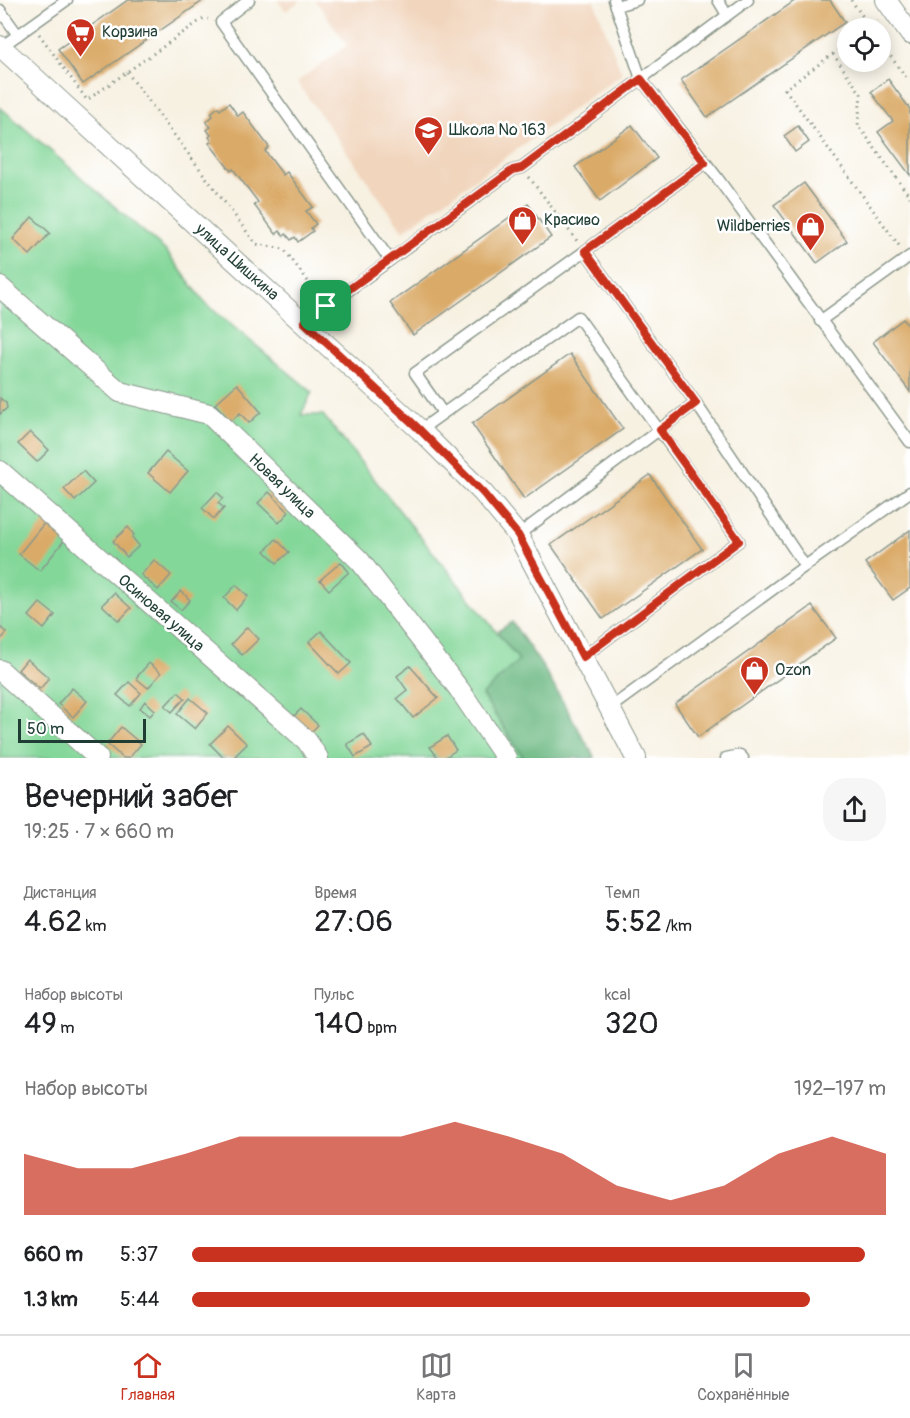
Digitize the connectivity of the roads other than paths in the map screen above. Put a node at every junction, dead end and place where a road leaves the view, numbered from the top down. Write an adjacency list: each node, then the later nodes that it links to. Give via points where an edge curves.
1 (67, 0): 11 (lane)
2 (249, 0): 16 (lane, via 221,22)
3 (637, 0): 6 (lane)
4 (718, 0): 9 (lane)
5 (748, 0): 9 (lane)
6 (615, 3): 12 (lane)
7 (886, 8): 10 (street)
8 (0, 10): 11 (lane)
9 (727, 15): 12 (lane)
10 (910, 34)
11 (6, 43): 19 (street, улица Шишкина)
12 (641, 79): 13 (lane); 16 (lane)
13 (705, 163): 14 (lane); 18 (lane)
14 (585, 251): 20 (lane); 21 (lane, via 415,373)
15 (909, 257): 18 (lane)
16 (390, 260): 19 (lane)
17 (0, 287): 34 (street, Новая улица, via 120,392 209,414 360,561 459,689)
18 (820, 321): 24 (lane)
19 (304, 322): 22 (street, улица Шишкина)
20 (696, 403): 23 (lane); 28 (lane)
21 (443, 413): 22 (lane); 23 (lane, via 578,317)
22 (420, 430): 27 (street, улица Шишкина, via 483,493)
23 (660, 430): 27 (lane); 29 (lane, via 739,541)
24 (910, 442)
25 (0, 471): 33 (street, Осиновая улица, via 307,741)
26 (910, 492): 28 (lane)
27 (518, 535): 29 (street, улица Шишкина)
28 (804, 566): 31 (lane)
29 (583, 657): 31 (street, улица Шишкина)
30 (0, 670): 32 (street)
31 (610, 708): 35 (street, улица Шишкина)
32 (98, 758)
33 (318, 758)
34 (506, 758)
35 (636, 758)
36 (726, 758): 37 (lane)
37 (743, 758)

